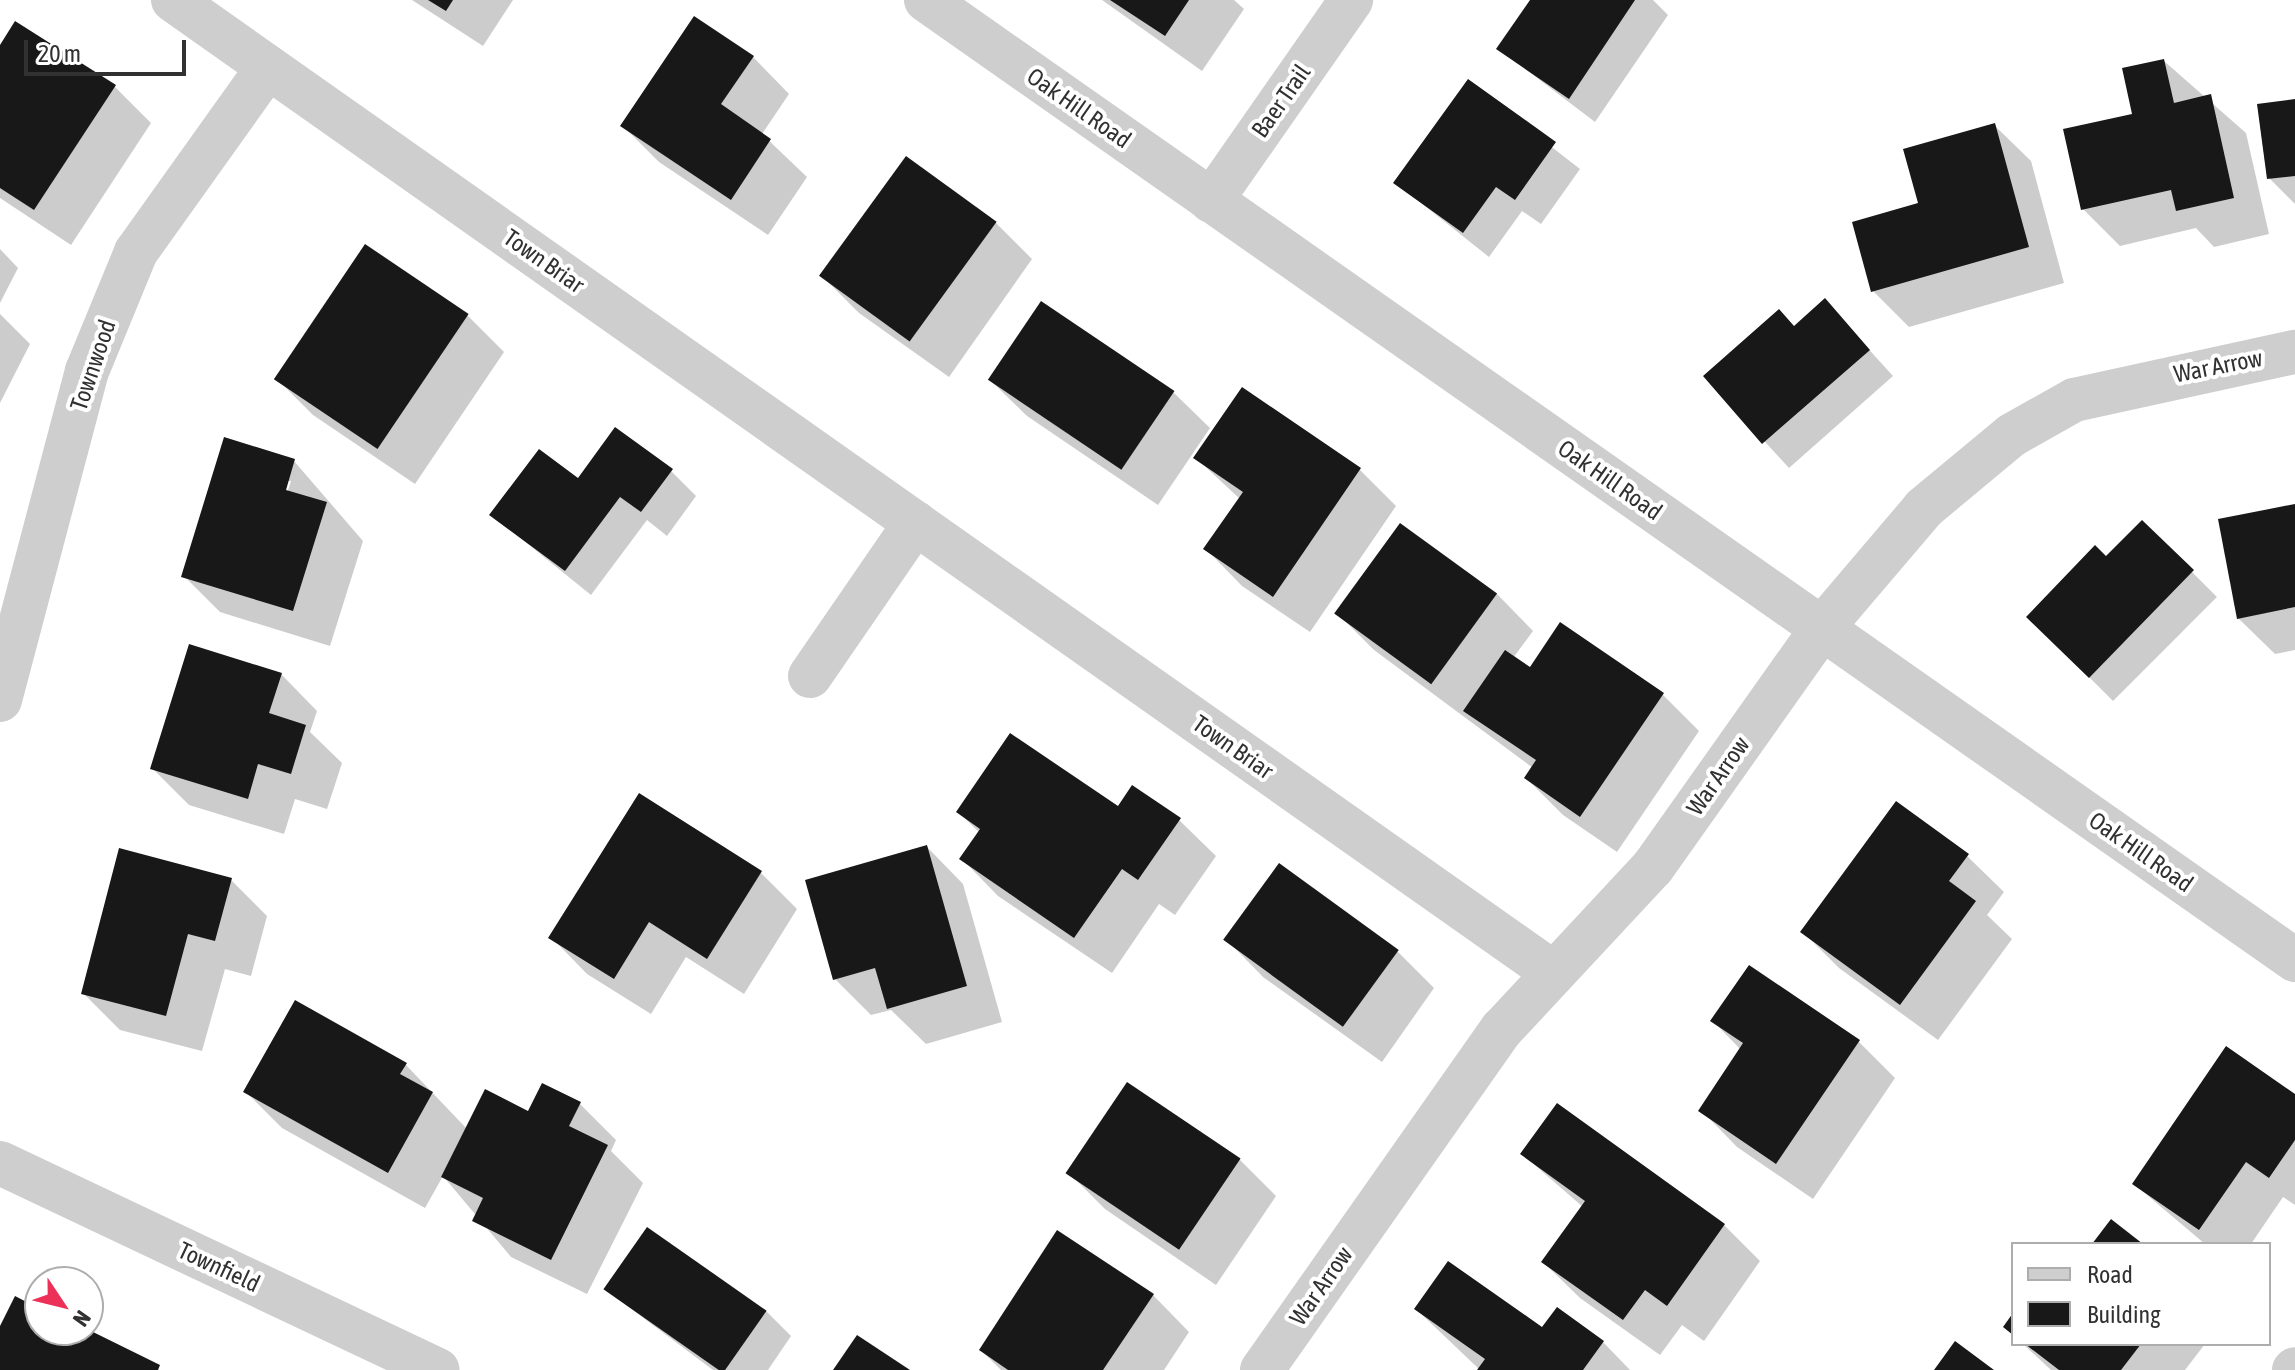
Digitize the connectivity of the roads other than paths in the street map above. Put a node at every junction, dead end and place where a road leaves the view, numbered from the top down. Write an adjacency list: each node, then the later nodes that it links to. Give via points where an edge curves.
1 (173, 0): 4 (street, Town Briar)
2 (926, 0): 5 (street, Oak Hill Road)
3 (1351, 0): 5 (street, Baer Trail)
4 (268, 67): 7 (street, Town Briar); 10 (street, Townwood, via 136,252 87,371)
5 (1211, 201): 8 (street, Oak Hill Road)
6 (2295, 352): 8 (street, War Arrow, via 2074,400 2012,435 1924,508)
7 (915, 523): 9 (street); 12 (street, Town Briar)
8 (1822, 628): 11 (street, Oak Hill Road); 12 (street, War Arrow, via 1653,867)
9 (810, 676)
10 (0, 700)
11 (2295, 960)
12 (1551, 971): 15 (street, War Arrow)
13 (0, 1163): 14 (street, Townfield)
14 (438, 1370)
15 (1262, 1370)

